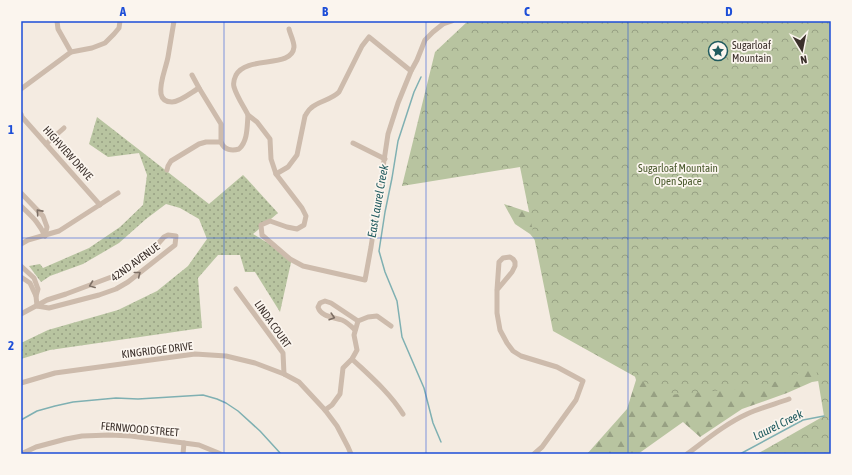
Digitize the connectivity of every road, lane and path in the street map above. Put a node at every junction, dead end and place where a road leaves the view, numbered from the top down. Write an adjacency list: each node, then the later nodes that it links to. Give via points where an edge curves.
1 (57, 21): 6 (street, via 58,29)
2 (120, 21): 6 (street, via 118,28 106,43)
3 (174, 21): 9 (street, via 161,86 163,99 178,101)
4 (452, 21): 7 (street, via 444,24 425,40)
5 (289, 29): 12 (street, via 294,48 289,57 249,65 241,69 234,80 235,88)
6 (71, 52): 10 (street)
7 (411, 71): 17 (street, via 388,134); 19 (street, via 368,37 339,92 308,111 297,155 288,167)
8 (192, 75): 9 (street)
9 (199, 88): 14 (street, via 221,124)
10 (21, 89)
11 (21, 114): 16 (street, HIGHVIEW DRIVE)
12 (248, 115): 14 (street, via 246,138 241,147 230,150); 19 (street, via 270,139 271,159)
13 (64, 128): 16 (street)
14 (221, 142): 18 (street, via 199,144 171,161)
15 (353, 143): 17 (street)
16 (46, 144): 22 (street, HIGHVIEW DRIVE)
17 (385, 159): 19 (street, via 365,280 303,266 290,259 262,235 261,225 270,221 297,229 304,225 306,216 302,208)
18 (167, 170)
19 (276, 174)
20 (21, 193): 24 (street, one-way to 20, via 47,227 43,216)
21 (118, 193): 22 (street)
22 (100, 205): 24 (street, via 59,231)
23 (21, 206): 24 (street, via 36,220)
24 (45, 236): 25 (street)
25 (21, 244)
26 (21, 266): 30 (street, via 34,278 38,289)
27 (21, 277): 30 (street, via 30,283)
28 (236, 289): 37 (street, LINDA COURT, via 283,353)
29 (497, 290): 29 (street, via 499,262 510,257 515,266); 48 (street, via 500,330 513,351 557,367 583,380 576,400 542,447)
30 (36, 296): 31 (street)
31 (37, 306): 31 (street, 42ND AVENUE, one-way to 31, via 49,308 116,289 175,245 176,236 164,237 137,262 114,276); 32 (street, 42ND AVENUE)
32 (21, 314)
33 (358, 321): 34 (street, via 377,316); 35 (street); 35 (street, one-way to 35, via 331,303 325,301 318,307 324,315 344,321)
34 (390, 326)
35 (355, 330): 36 (street, via 357,350)
36 (352, 359): 40 (street, via 343,368 340,394); 41 (street, via 378,384)
37 (284, 374): 38 (street, KINGRIDGE DRIVE, via 226,356 195,354 55,373); 40 (street, KINGRIDGE DRIVE, via 299,382)
38 (21, 383)
39 (789, 399): 49 (street, via 737,419)
40 (325, 410): 47 (street, KINGRIDGE DRIVE, via 337,426)
41 (403, 414)
42 (184, 443): 43 (street, FERNWOOD STREET, via 199,445); 44 (street, FERNWOOD STREET, via 132,436 96,435 51,442); 45 (street)
43 (213, 452): 46 (street, FERNWOOD STREET)
44 (21, 454)
45 (183, 454)
46 (221, 454)
47 (351, 454)
48 (534, 454)
49 (687, 454)

